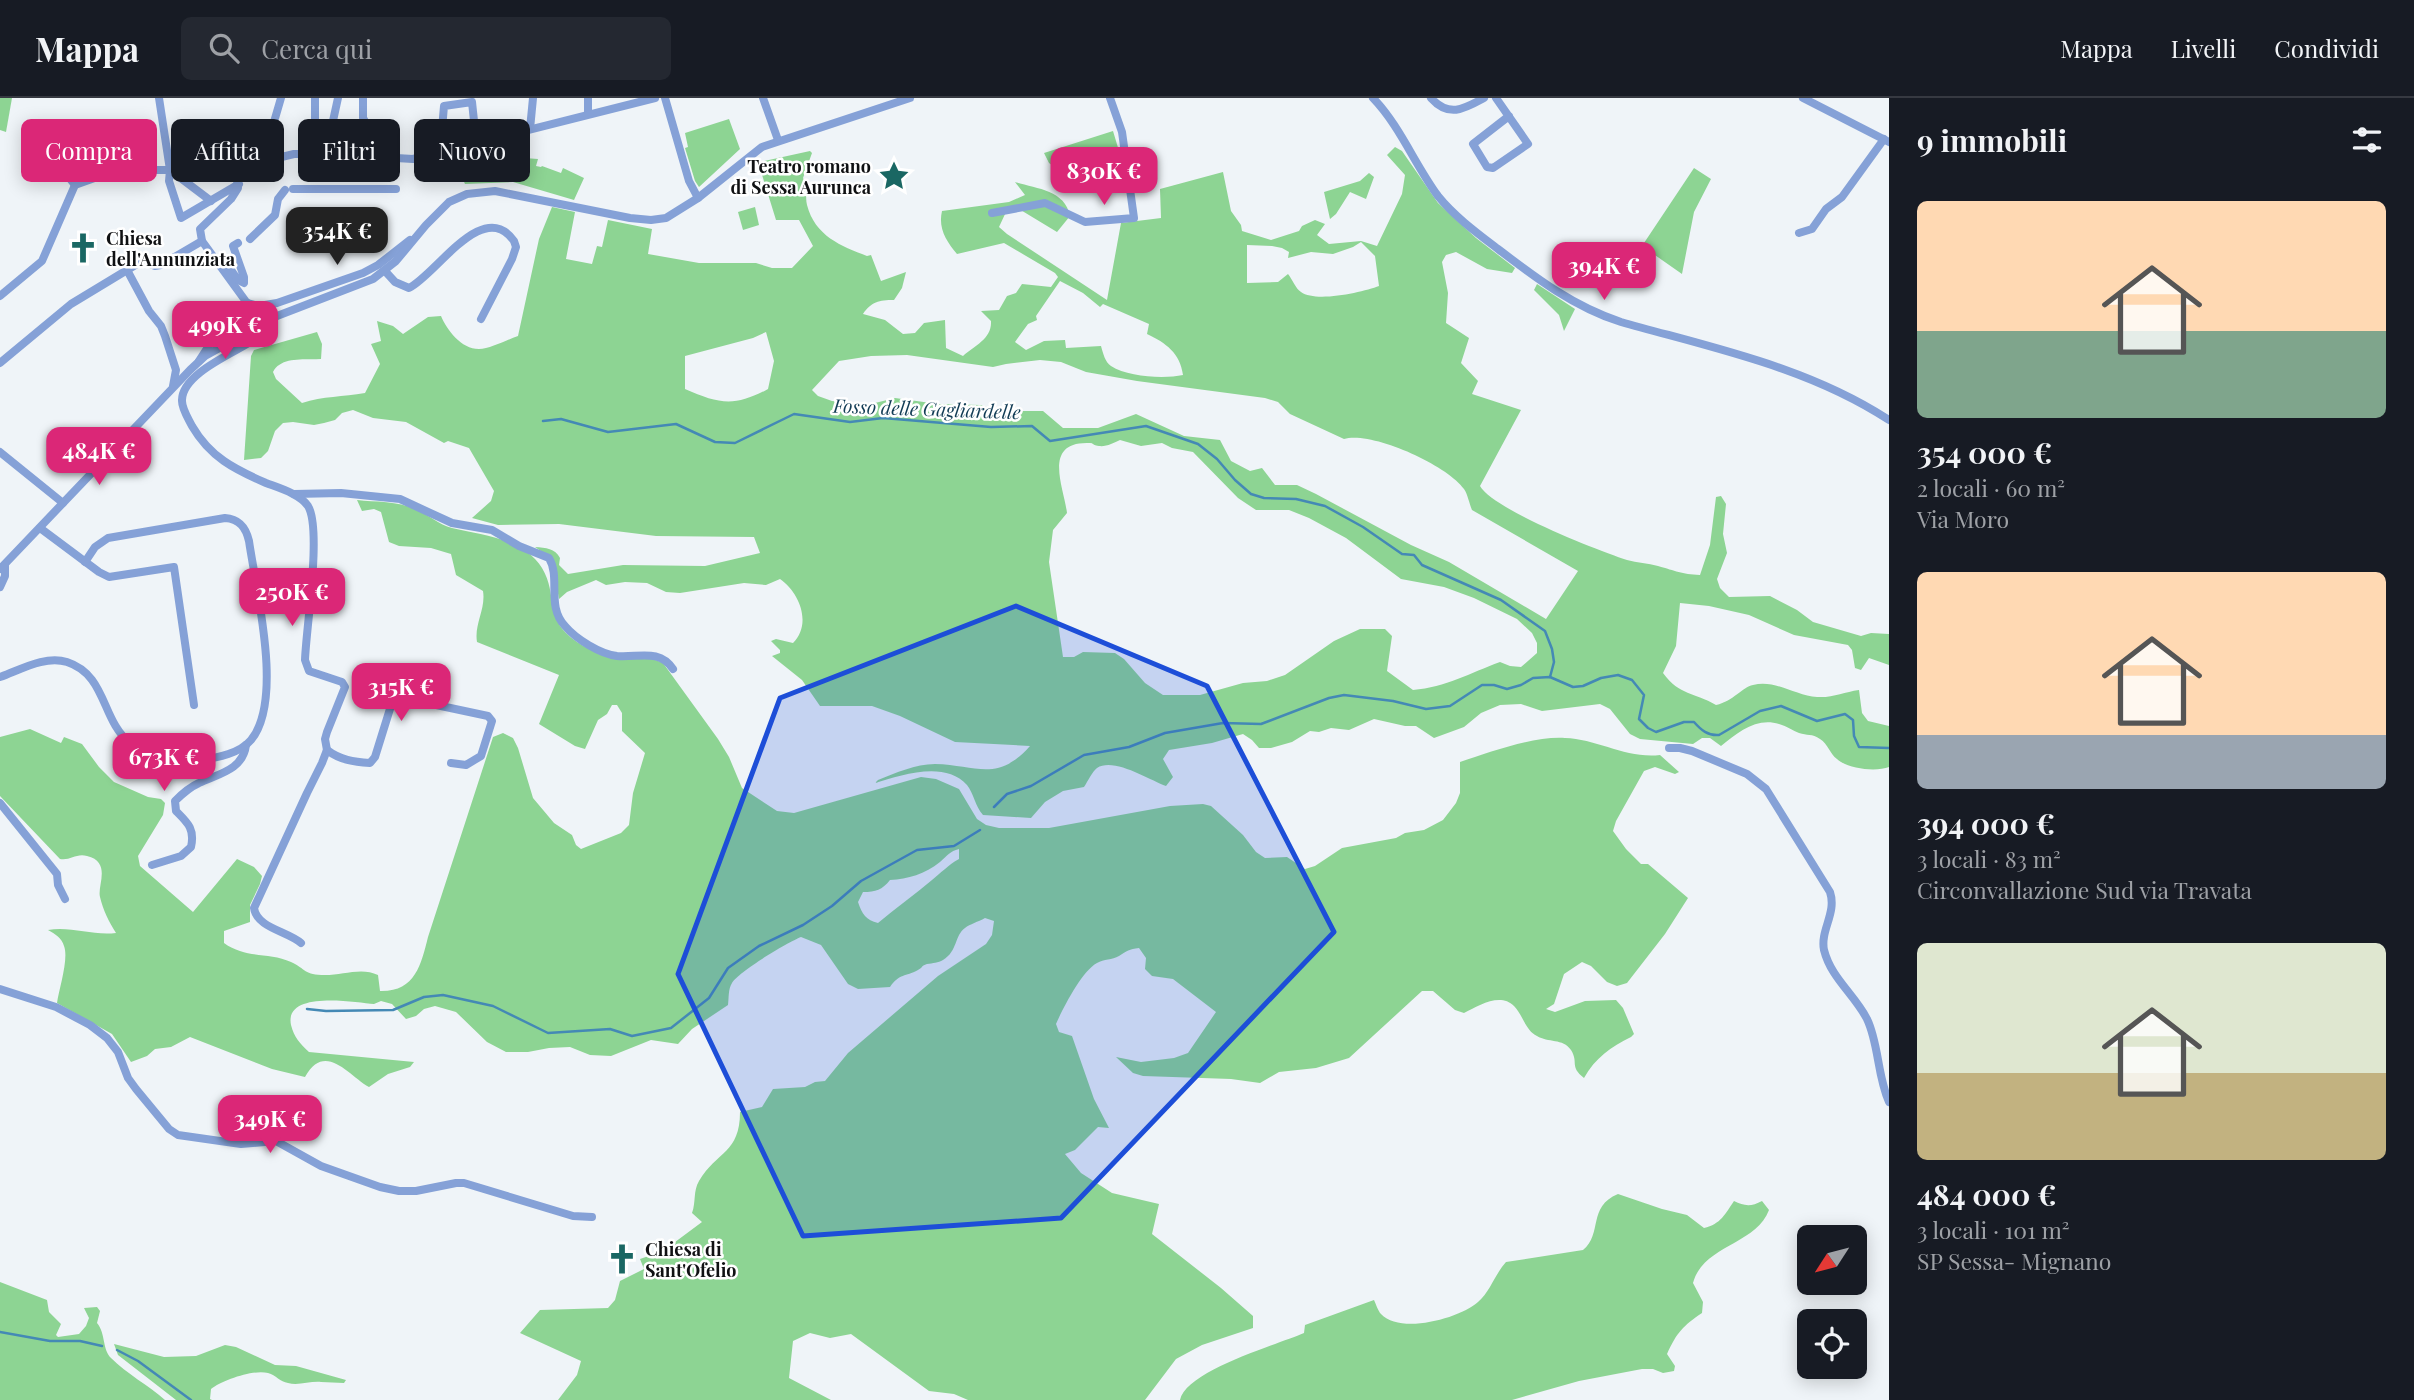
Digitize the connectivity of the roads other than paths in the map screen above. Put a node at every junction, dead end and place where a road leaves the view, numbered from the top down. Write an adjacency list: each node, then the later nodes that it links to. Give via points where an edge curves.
1 (159, 98): 29 (street)
2 (281, 98): 20 (street)
3 (315, 98): 21 (street)
4 (338, 98): 22 (street)
5 (363, 98): 23 (street)
6 (533, 98): 26 (street)
7 (587, 98): 18 (street)
8 (655, 98): 18 (street)
9 (666, 98): 34 (street, via 688,181)
10 (763, 98): 27 (street)
11 (910, 98): 27 (street)
12 (1110, 98): 36 (street, via 1122,132 1134,218 1085,222 1045,203)
13 (1373, 98): 52 (street, via 1441,199 1521,267 1577,304 1621,323 1804,375)
14 (1431, 98): 15 (street, via 1440,107 1456,110)
15 (1483, 98)
16 (1496, 98): 19 (street)
17 (1803, 98): 28 (street)
18 (588, 114): 26 (street)
19 (1508, 116): 19 (street, via 1528,144 1493,168 1487,167 1473,144)
20 (275, 119)
21 (315, 119)
22 (333, 119)
23 (364, 119)
24 (443, 119): 25 (street, via 444,106 472,102)
25 (474, 119)
26 (530, 129)
27 (778, 140): 34 (street, via 752,153)
28 (1886, 141): 38 (street, via 1812,229)
29 (170, 170): 32 (street, via 117,170); 35 (street); 35 (street, via 170,188 181,218)
30 (73, 182): 32 (street)
31 (239, 184): 35 (street); 40 (street, via 231,199 200,229)
32 (75, 185): 45 (street, via 42,261)
33 (396, 189): 39 (street, via 289,189 278,199 273,218)
34 (698, 198): 37 (street, via 671,215 651,220 480,191 449,202)
35 (211, 201)
36 (992, 213)
37 (421, 231): 44 (street); 46 (street, via 363,273 277,303)
38 (1798, 233)
39 (250, 239)
40 (202, 241): 42 (street); 43 (street, via 161,265 142,261)
41 (239, 243): 42 (street, via 233,246 244,283 222,257)
42 (215, 258): 46 (street)
43 (127, 270): 50 (street, via 71,304); 51 (street, via 165,336 176,370)
44 (385, 271): 47 (street, via 409,288 470,234 489,228 503,230 514,240 515,254); 48 (street)
45 (0, 296)
46 (247, 303): 49 (street, via 246,319 212,341)
47 (481, 319)
48 (252, 330): 49 (street); 54 (street, via 253,341 208,366 193,380 184,391 183,406 198,437 212,453)
49 (199, 362): 51 (street)
50 (0, 363)
51 (173, 389): 55 (street)
52 (1889, 420)
53 (0, 452): 55 (street)
54 (291, 494): 60 (street, via 400,499 452,523 492,530 549,558 556,614 575,635 615,655 657,656); 65 (street, via 309,508 314,540 306,667 345,687 327,732)
55 (63, 503): 56 (street)
56 (40, 528): 57 (street); 58 (street)
57 (85, 562): 62 (street, via 108,576 174,567); 63 (street, via 108,538 225,518 245,528 267,680 261,721)
58 (3, 567): 59 (street)
59 (0, 587)
60 (673, 669)
61 (0, 677): 63 (street, via 46,661 76,666 96,682 115,728 133,746 147,752 204,759)
62 (194, 705)
63 (246, 745): 68 (street, via 234,766 190,788 175,801 176,811 192,830 191,847 181,856)
64 (1669, 748): 72 (street, via 1692,751 1746,775 1766,789 1780,808 1830,892 1831,914 1823,937 1828,963 1867,1019)
65 (327, 750): 66 (street, via 354,762 370,763 394,696 488,716 492,721 481,756 466,765); 70 (street, via 254,908 264,923)
66 (451, 763)
67 (0, 803): 69 (street, via 57,874)
68 (152, 865)
69 (65, 899)
70 (301, 943)
71 (0, 989): 73 (street, via 56,1007 107,1038 136,1089 178,1135 241,1144 275,1141 321,1166 380,1187 416,1191 464,1183 573,1216)
72 (1889, 1102)
73 (592, 1217)

